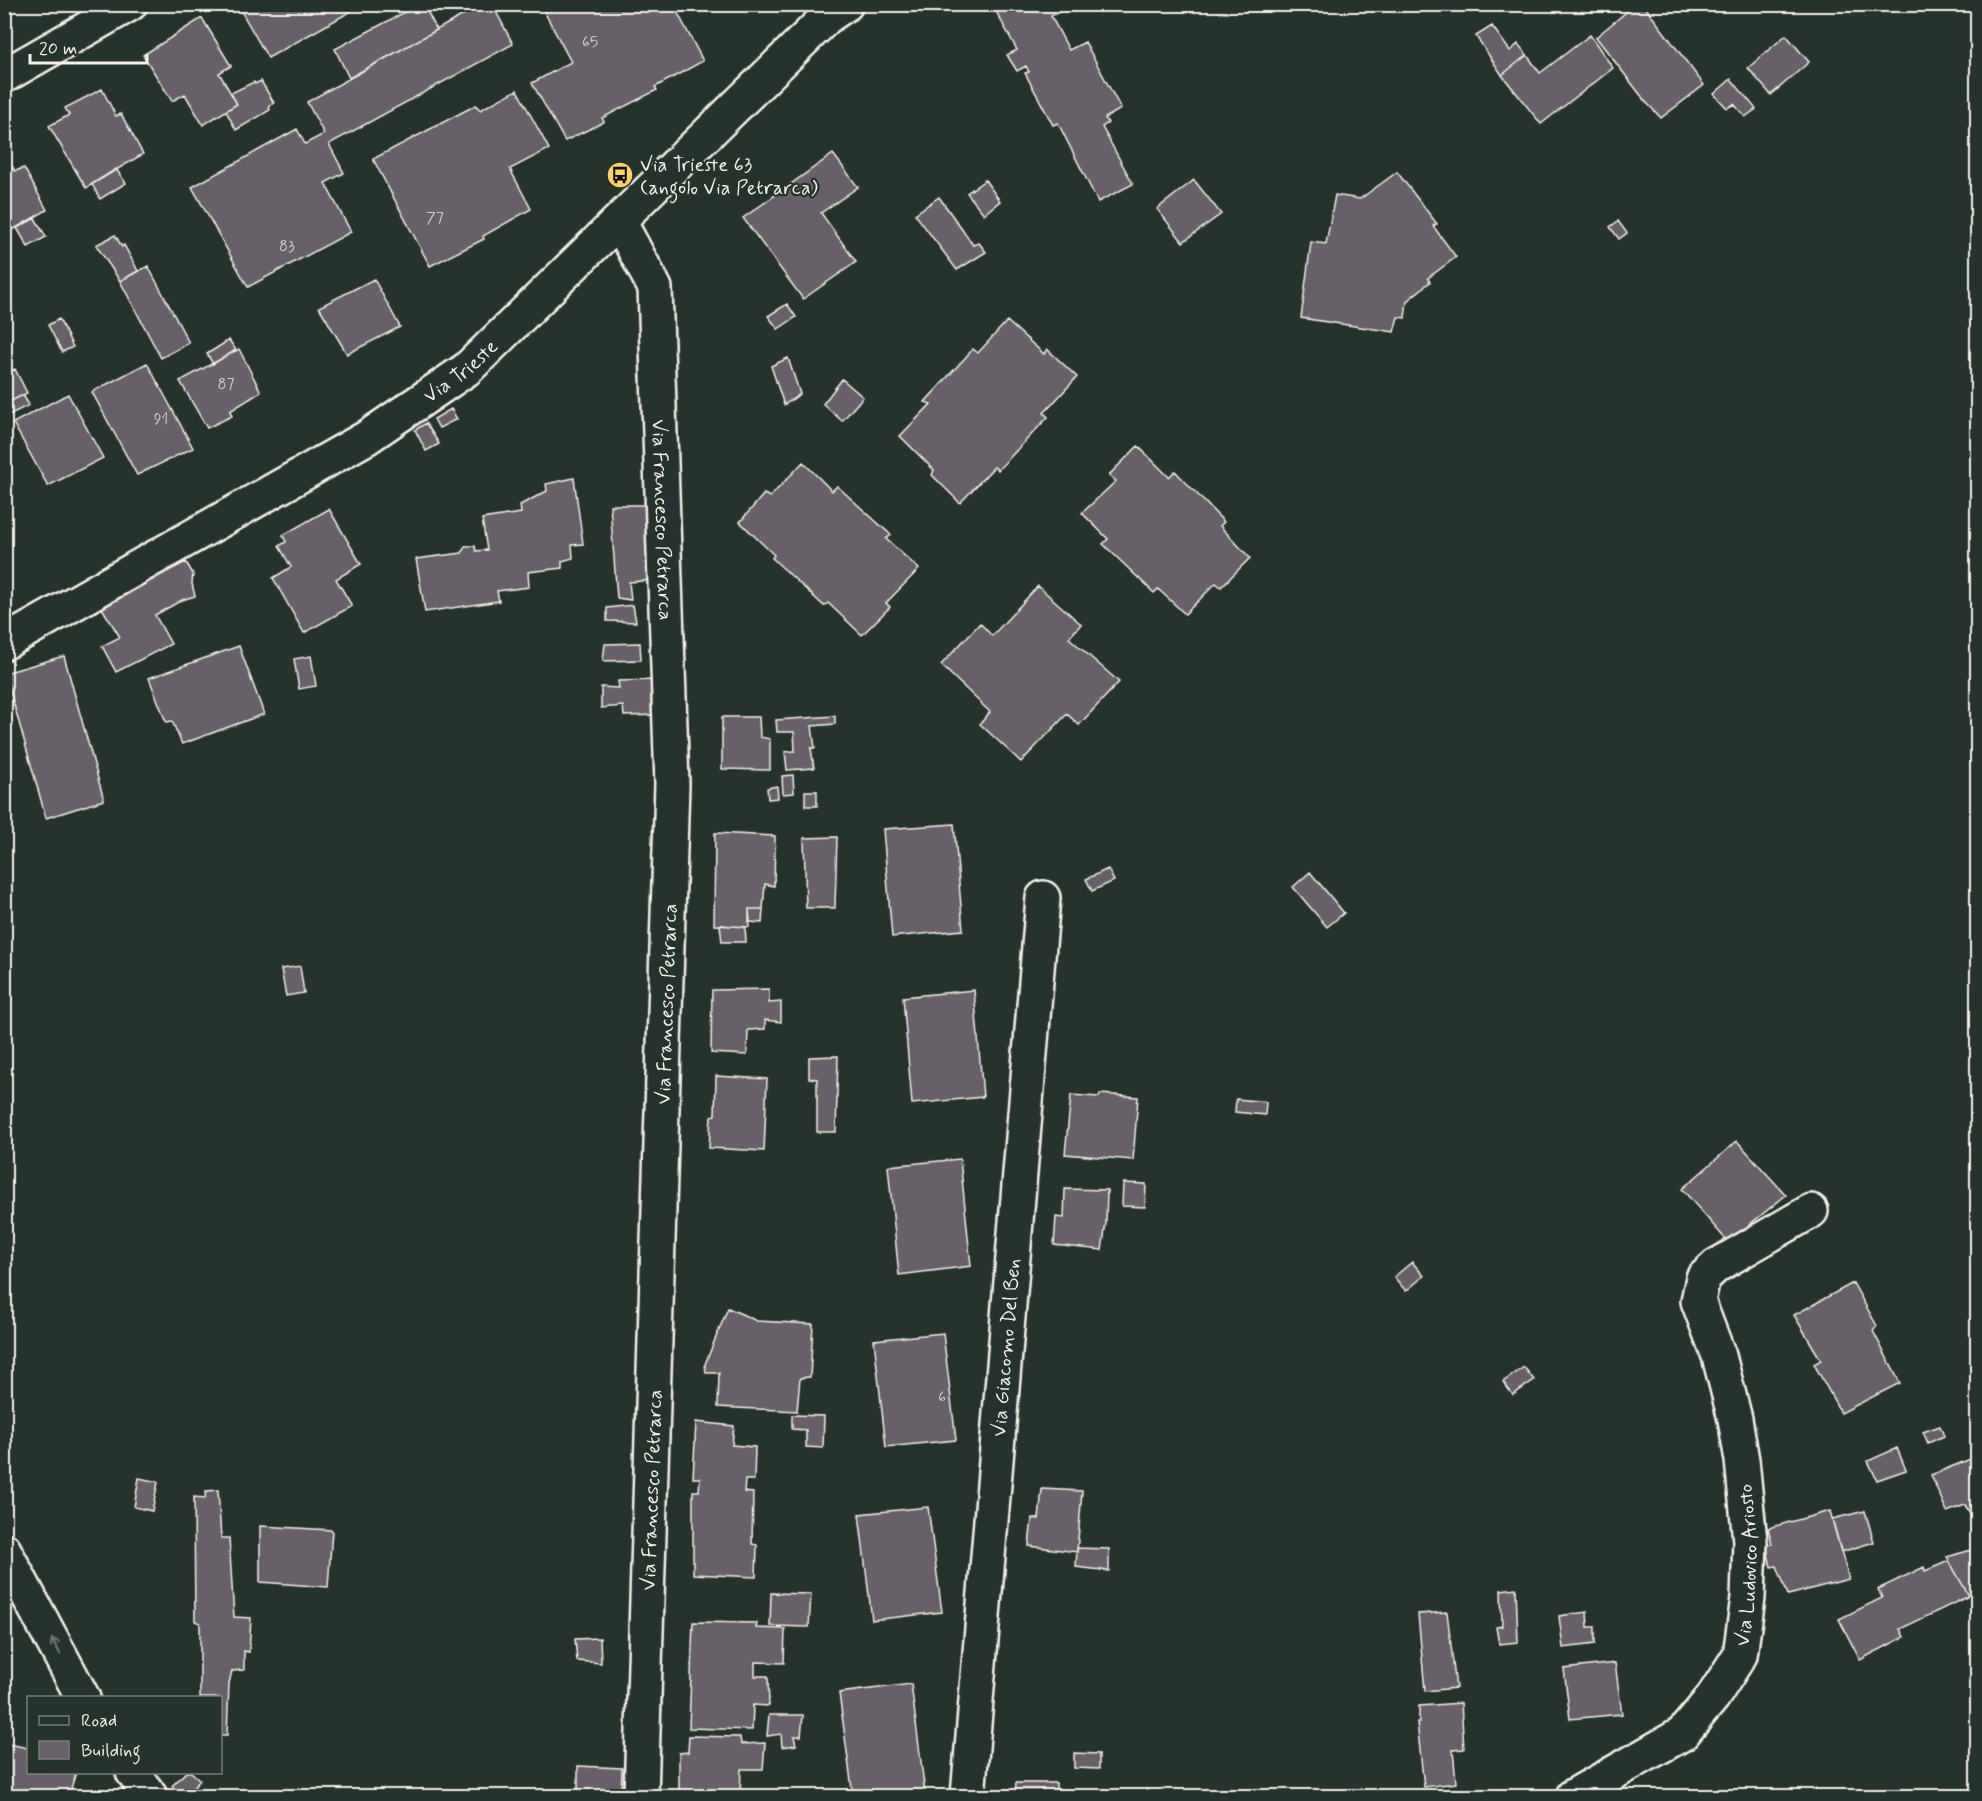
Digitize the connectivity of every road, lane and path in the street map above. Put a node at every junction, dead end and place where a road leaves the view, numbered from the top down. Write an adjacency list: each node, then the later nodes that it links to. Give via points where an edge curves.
1 (130, 4): 3 (street)
2 (829, 9): 4 (street, Via Trieste)
3 (4, 76)
4 (619, 221): 5 (street, Via Trieste, via 467,369 366,438); 12 (street, Via Francesco Petrarca, via 655,288 672,784)
5 (4, 643)
6 (1043, 898): 13 (street, Via Giacomo Del Ben)
7 (1811, 1211): 14 (street, Via Ludovico Ariosto, via 1716,1266 1703,1278 1698,1300 1719,1356 1742,1460 1750,1541 1740,1655 1713,1697 1682,1734)
8 (4, 1550): 9 (street, one-way to 8)
9 (82, 1696)
10 (134, 1774): 11 (street)
11 (150, 1797)
12 (641, 1797)
13 (968, 1797)
14 (1573, 1797)

